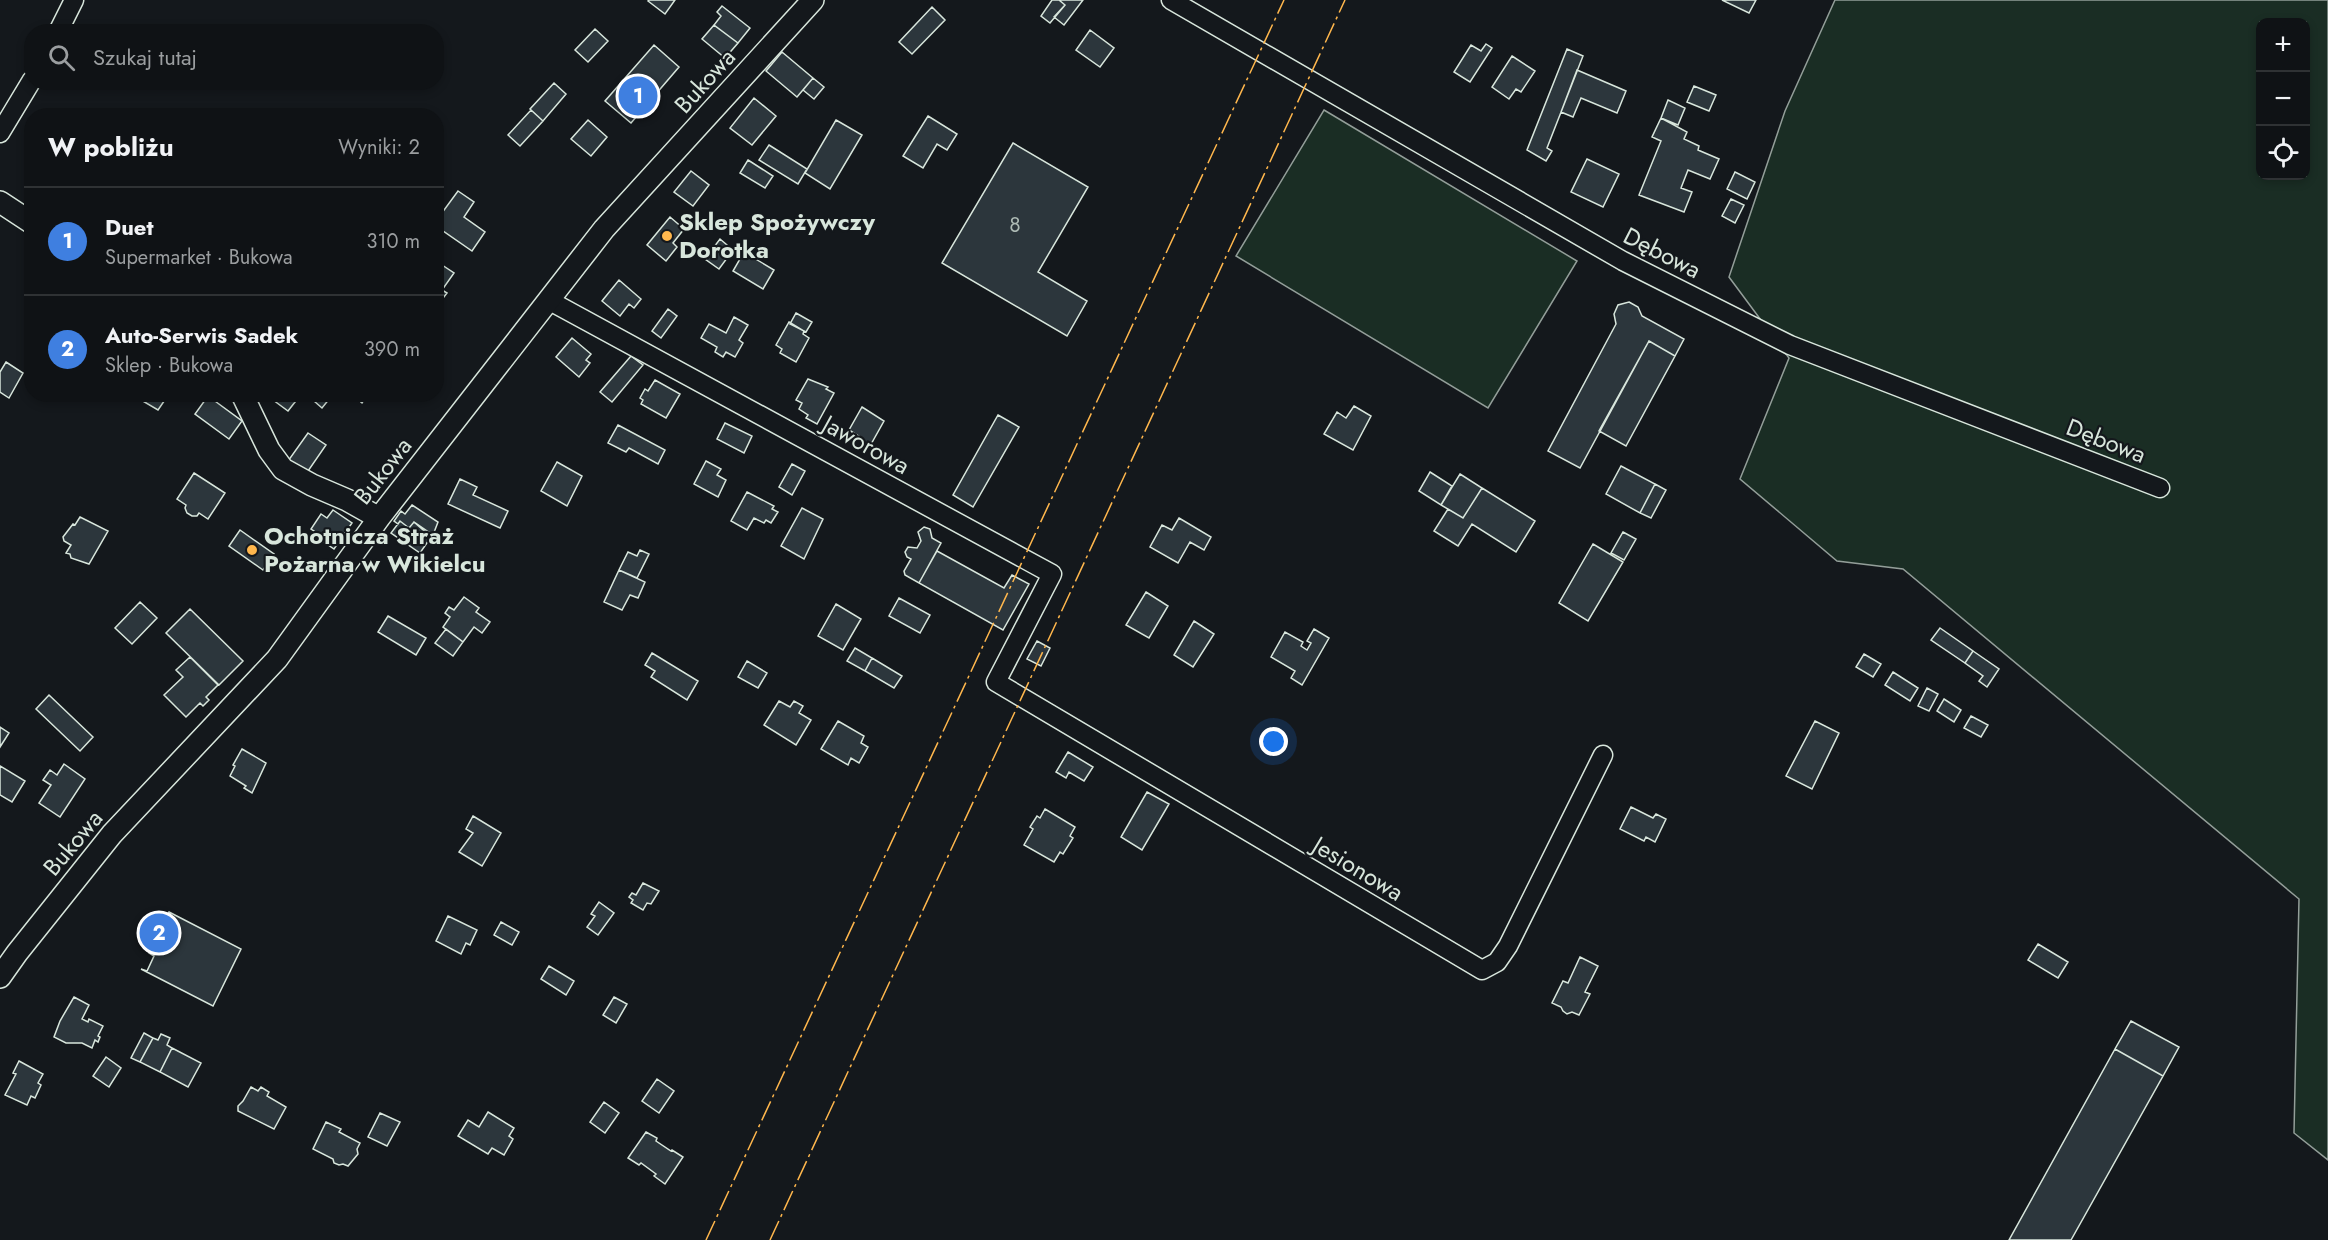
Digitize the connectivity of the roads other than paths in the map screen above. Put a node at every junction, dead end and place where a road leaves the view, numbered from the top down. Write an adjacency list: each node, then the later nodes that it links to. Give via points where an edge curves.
1 (74, 0): 4 (street)
2 (813, 0): 9 (street, Bukowa, via 604,229)
3 (1171, 0): 11 (street, Dębowa, via 1623,261 1790,345)
4 (62, 24)
5 (26, 90): 6 (street)
6 (0, 133)
7 (0, 202): 8 (street)
8 (24, 218)
9 (550, 301): 12 (street, Bukowa); 13 (street, Jaworowa, via 1052,574)
10 (246, 402): 12 (street, via 269,450 283,469)
11 (2160, 488)
12 (379, 518): 15 (street, Bukowa, via 277,659 112,834)
13 (996, 682): 14 (street, Jesionowa, via 1482,970 1497,962 1508,946)
14 (1603, 755)
15 (0, 977)

